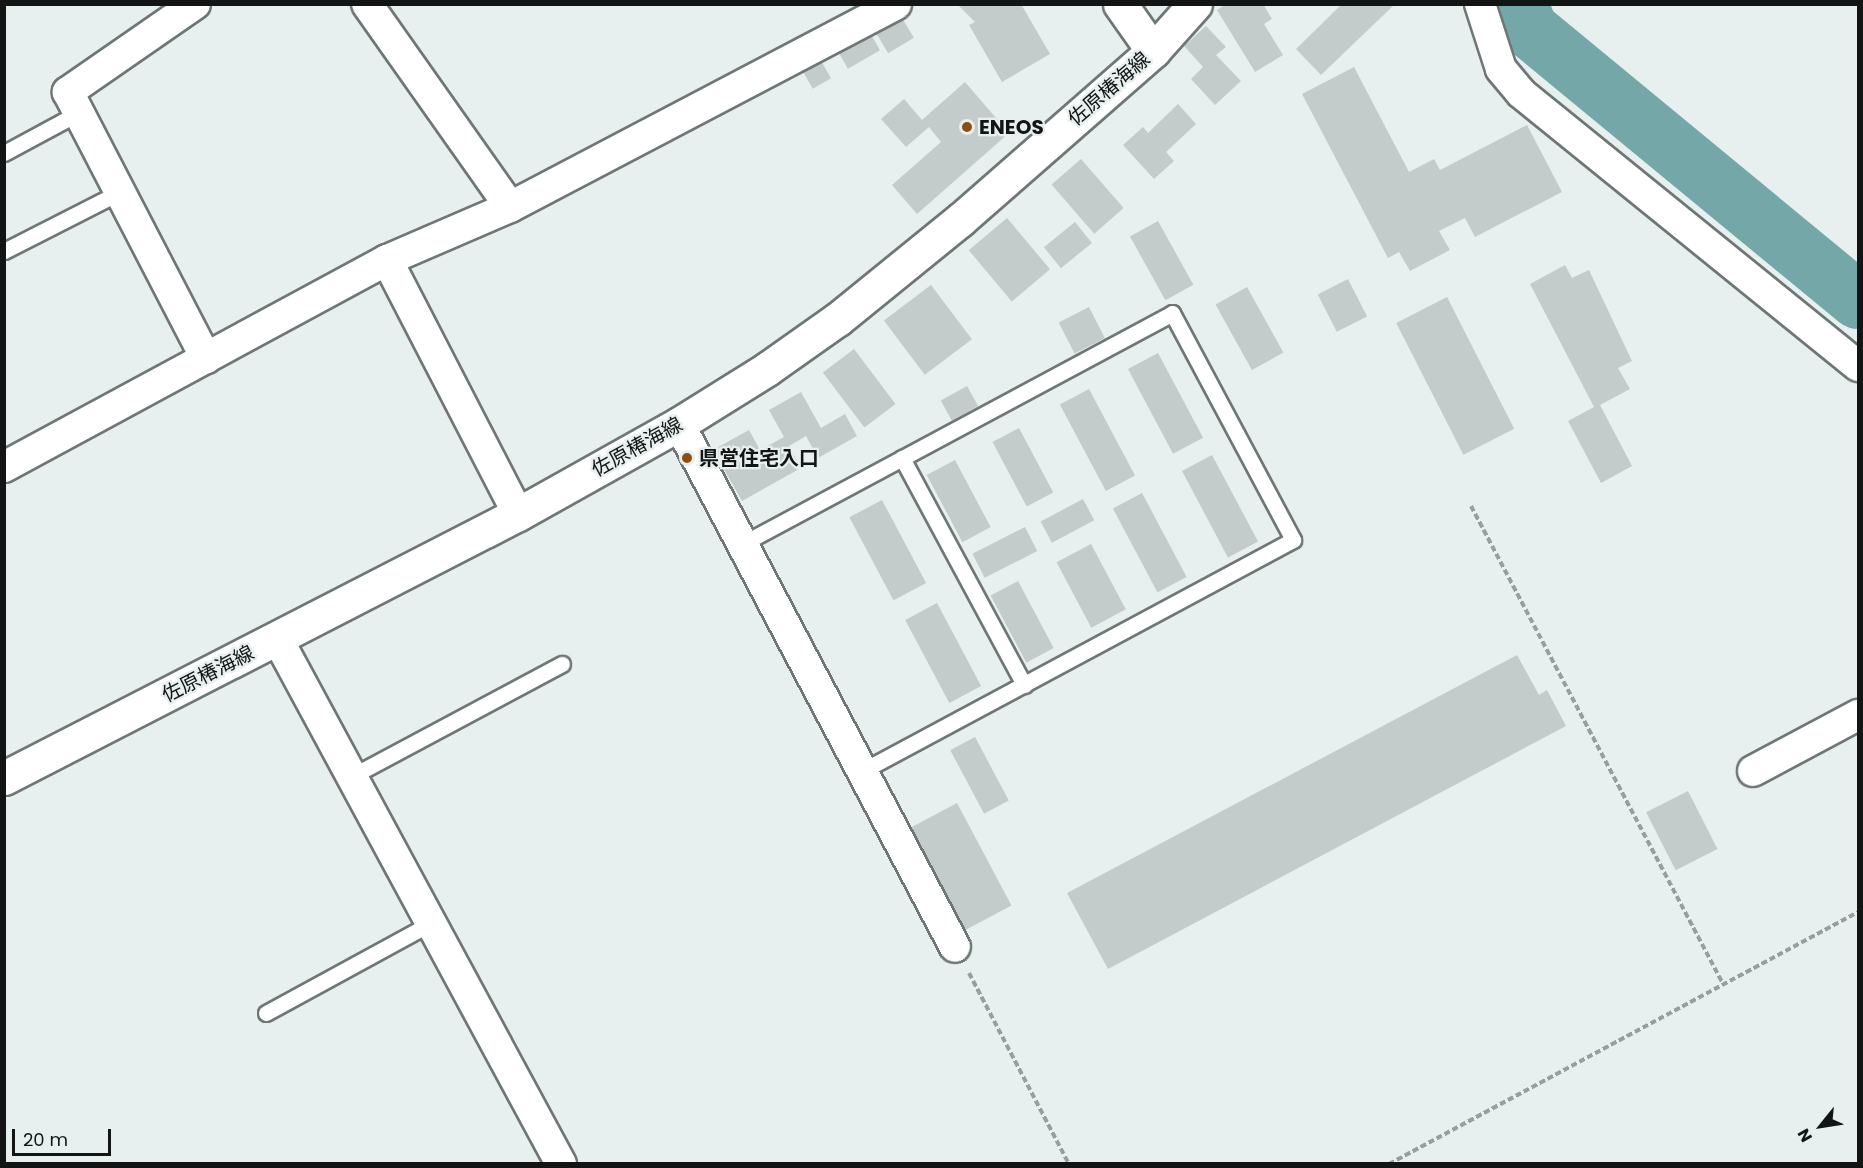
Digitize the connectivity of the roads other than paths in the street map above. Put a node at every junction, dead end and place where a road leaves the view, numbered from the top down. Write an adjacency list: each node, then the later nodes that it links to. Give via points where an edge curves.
1 (195, 4): 8 (street, via 68,92)
2 (367, 4): 11 (street)
3 (896, 4): 11 (street)
4 (1120, 4): 7 (main road)
5 (1195, 4): 7 (main road, 佐原椿海線)
6 (1480, 4): 15 (street, via 1501,69 1521,93)
7 (1153, 51): 16 (main road, 佐原椿海線, via 960,220 837,319)
8 (78, 113): 9 (lane); 10 (street)
9 (4, 153)
10 (120, 192): 12 (lane); 14 (street)
11 (510, 207): 13 (street)
12 (4, 251)
13 (387, 260): 14 (street); 19 (street)
14 (206, 358): 18 (street)
15 (1858, 366)
16 (679, 424): 19 (main road, 佐原椿海線); 20 (street)
17 (902, 458): 20 (lane); 23 (lane); 23 (lane, via 1172,314 1293,540)
18 (4, 467)
19 (518, 514): 21 (main road, 佐原椿海線)
20 (742, 544): 25 (street)
21 (277, 638): 27 (street); 28 (main road, 佐原椿海線)
22 (562, 663): 27 (lane)
23 (1024, 685): 25 (lane)
24 (1858, 715): 26 (street)
25 (862, 771): 30 (street)
26 (1753, 771)
27 (352, 776): 29 (street)
28 (4, 778)
29 (431, 923): 31 (lane); 32 (street)
30 (956, 947)
31 (266, 1013)
32 (561, 1164)

